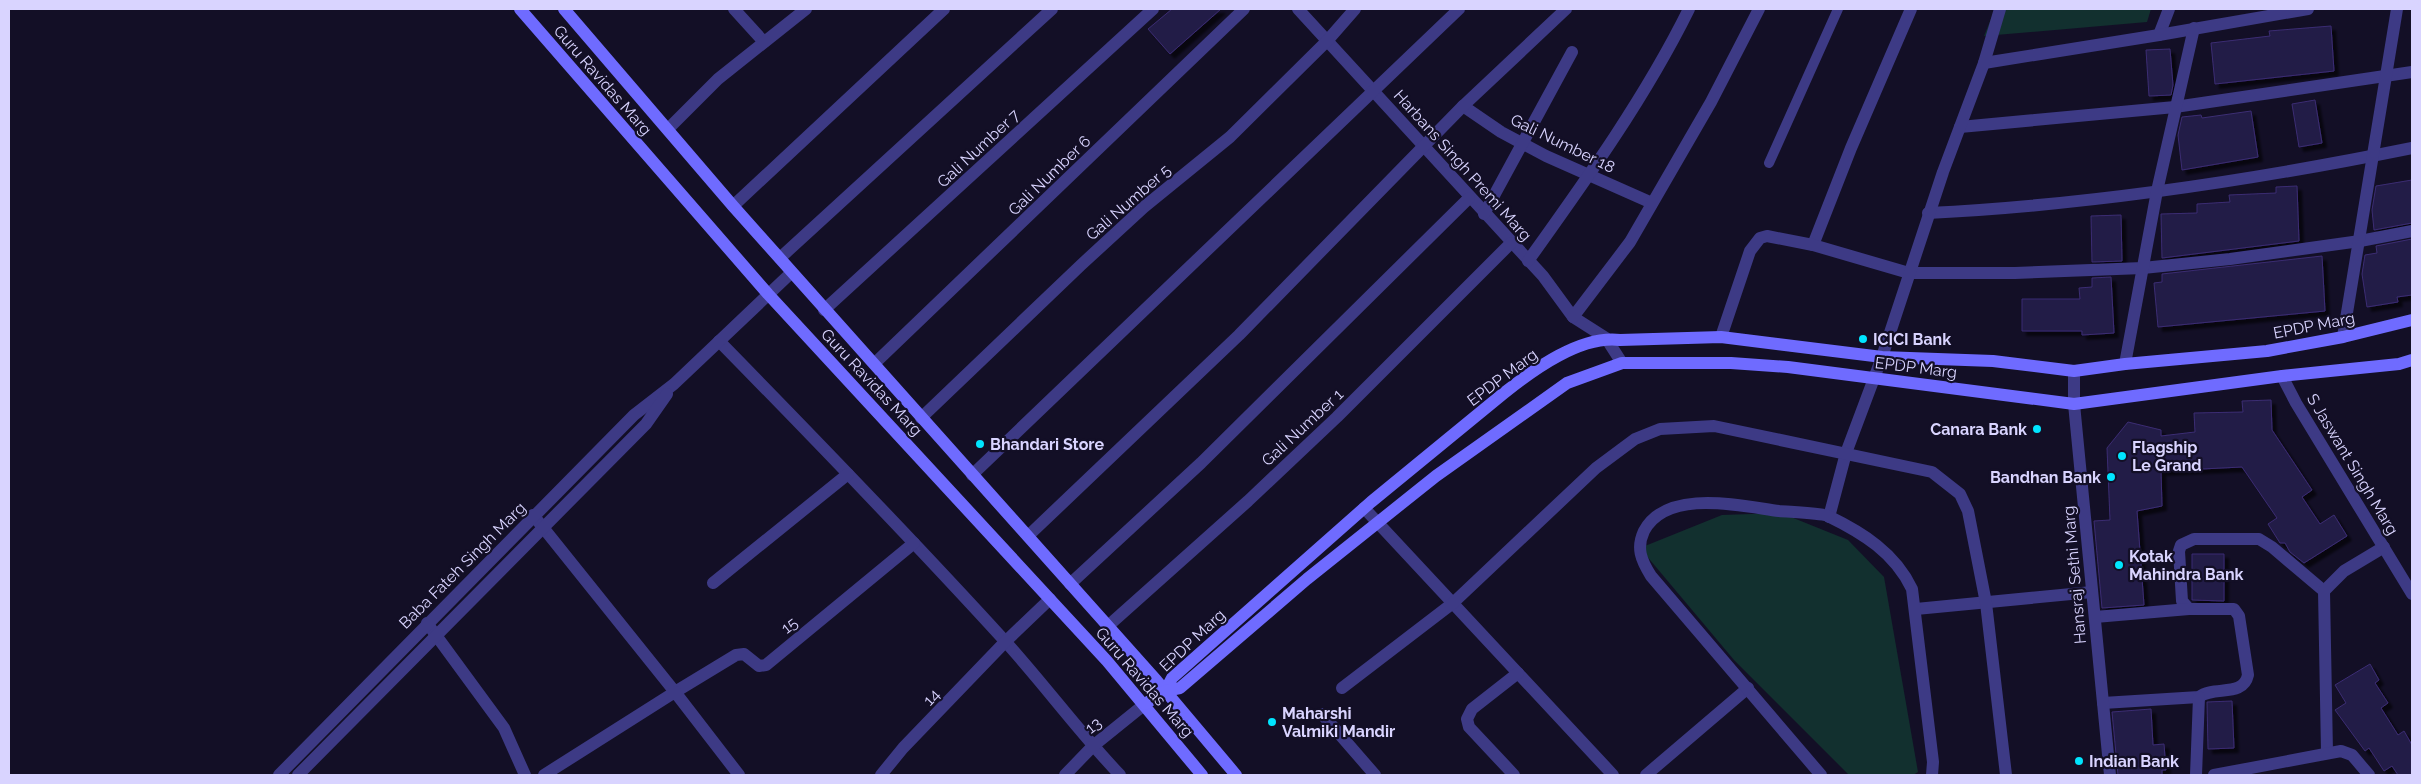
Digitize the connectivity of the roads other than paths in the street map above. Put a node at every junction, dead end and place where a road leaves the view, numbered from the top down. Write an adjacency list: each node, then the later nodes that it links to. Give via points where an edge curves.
1 (520, 9): 56 (main road, Guru Ravidas Marg)
2 (564, 9): 34 (main road, Guru Ravidas Marg)
3 (734, 9): 25 (street)
4 (806, 9): 25 (street)
5 (944, 9): 44 (street)
6 (1052, 9): 51 (street)
7 (1153, 9): 57 (street, Gali Number 7)
8 (1244, 9): 66 (street, Gali Number 6)
9 (1298, 9): 24 (street, Harbans Singh Premi Marg)
10 (1355, 9): 24 (street, Gali Number 5)
11 (1459, 9): 30 (street)
12 (1566, 9): 31 (street)
13 (1689, 9): 40 (street, via 1670,46)
14 (1759, 9): 43 (street, via 1711,102)
15 (1838, 9): 39 (lane)
16 (1911, 9): 50 (street)
17 (2000, 9): 27 (street)
18 (2169, 9): 23 (street)
19 (2308, 9): 21 (street)
20 (2397, 9): 29 (street)
21 (2260, 13): 22 (street)
22 (2194, 28): 23 (street); 32 (street)
23 (2159, 35): 27 (street)
24 (1326, 41): 30 (street, Harbans Singh Premi Marg); 74 (street, Gali Number 5, via 1230,137 1144,207)
25 (764, 42): 34 (street, via 718,79)
26 (1572, 52): 35 (street)
27 (1984, 63): 33 (street)
28 (2412, 72): 29 (street)
29 (2387, 76): 32 (street); 38 (street)
30 (1377, 85): 36 (street, Harbans Singh Premi Marg); 77 (street)
31 (1463, 106): 35 (street, Gali Number 18); 36 (street)
32 (2175, 107): 33 (street); 41 (street)
33 (1960, 127): 45 (street)
34 (668, 129): 44 (main road, Guru Ravidas Marg)
35 (1523, 144): 40 (street, Gali Number 18); 46 (street)
36 (1423, 146): 42 (street, Harbans Singh Premi Marg); 83 (street, via 1239,335)
37 (2412, 148): 38 (street)
38 (2374, 156): 41 (street); 48 (street)
39 (1769, 163)
40 (1590, 175): 43 (street, Gali Number 18); 52 (street)
41 (2158, 191): 45 (street); 53 (street)
42 (1469, 198): 46 (street, Harbans Singh Premi Marg); 87 (street, via 1202,463)
43 (1652, 203): 58 (street, via 1630,242)
44 (733, 206): 51 (main road, Guru Ravidas Marg)
45 (1928, 213): 55 (street)
46 (1484, 214): 49 (street, Harbans Singh Premi Marg)
47 (2412, 231): 48 (street)
48 (2360, 241): 53 (street, via 2230,260); 60 (street)
49 (1511, 243): 52 (street, Harbans Singh Premi Marg); 98 (street, Gali Number 1, via 1337,417)
50 (1813, 245): 55 (street); 62 (street, via 1766,236 1754,244)
51 (780, 258): 54 (main road, Guru Ravidas Marg)
52 (1528, 260): 58 (street, Harbans Singh Premi Marg)
53 (2143, 268): 55 (street, via 2015,274); 68 (street)
54 (791, 273): 56 (street, Baba Fateh Singh Marg); 57 (main road, Guru Ravidas Marg)
55 (1909, 273): 64 (street)
56 (768, 294): 63 (street, Baba Fateh Singh Marg); 91 (main road, Guru Ravidas Marg)
57 (824, 310): 66 (main road, Guru Ravidas Marg)
58 (1573, 317): 61 (street, Harbans Singh Premi Marg)
59 (2412, 320): 60 (main road, EPDP Marg)
60 (2343, 337): 68 (main road, EPDP Marg, via 2267,351)
61 (1606, 338): 62 (main road, EPDP Marg); 67 (street); 78 (main road, EPDP Marg, via 1567,351 1528,374)
62 (1721, 338): 64 (main road, EPDP Marg)
63 (719, 341): 72 (street, Baba Fateh Singh Marg); 76 (street)
64 (1882, 357): 69 (main road, EPDP Marg, via 1993,361); 71 (street)
65 (2412, 360): 70 (main road, EPDP Marg)
66 (875, 363): 74 (main road, Guru Ravidas Marg)
67 (1622, 363): 71 (main road, EPDP Marg, via 1760,365); 81 (main road, EPDP Marg, via 1567,382 1436,476)
68 (2125, 364): 69 (main road, EPDP Marg)
69 (2074, 371): 73 (street, Hansraj Sethi Marg)
70 (2282, 376): 73 (main road, EPDP Marg); 85 (street, S Jaswant Singh Marg)
71 (1874, 378): 73 (main road, EPDP Marg); 75 (street)
72 (674, 384): 79 (street, Baba Fateh Singh Marg, via 634,415); 82 (street, Baba Fateh Singh Marg, via 646,424)
73 (2074, 404): 89 (street, Hansraj Sethi Marg)
74 (921, 418): 77 (main road, Guru Ravidas Marg)
75 (1846, 453): 80 (street); 92 (street, via 1714,426 1660,429 1635,439 1596,468); 93 (street, via 1932,472 1960,494 1968,512)
76 (848, 474): 84 (street); 86 (street)
77 (972, 476): 83 (main road, Guru Ravidas Marg)
78 (1364, 508): 81 (street); 104 (main road, EPDP Marg, via 1172,678)
79 (534, 516): 82 (street); 97 (street, Baba Fateh Singh Marg)
80 (1829, 516): 94 (street, via 1875,542 1892,559 1905,574); 103 (street, via 1708,503 1684,504 1668,509 1648,523 1639,542 1641,561 1651,576)
81 (1377, 523): 92 (street); 104 (main road, EPDP Marg, via 1180,688)
82 (543, 527): 99 (street, Baba Fateh Singh Marg); 105 (street)
83 (1028, 536): 87 (main road, Guru Ravidas Marg)
84 (914, 543): 100 (street); 105 (street, 15, via 766,664 759,666 744,654 736,656)
85 (2384, 547): 88 (street, via 2344,571); 90 (street, S Jaswant Singh Marg)
86 (713, 583)
87 (1070, 584): 98 (main road, Guru Ravidas Marg)
88 (2324, 591): 95 (street, via 2259,539 2194,539 2181,545 2179,551 2182,601); 111 (street)
89 (2092, 592): 93 (street); 96 (street, Hansraj Sethi Marg)
90 (2412, 594)
91 (1050, 599): 100 (street, 14); 108 (main road, Guru Ravidas Marg)
92 (1453, 603): 101 (street); 102 (street)
93 (1986, 603): 94 (street); 128 (street)
94 (1916, 609): 127 (street)
95 (2190, 610): 96 (street); 106 (street, via 2231,608 2238,612 2248,675 2241,688 2205,693)
96 (2095, 617): 107 (street, Hansraj Sethi Marg)
97 (427, 624): 99 (street); 113 (street, Baba Fateh Singh Marg)
98 (1108, 626): 104 (main road, Guru Ravidas Marg)
99 (436, 636): 114 (street, Baba Fateh Singh Marg); 115 (street, via 504,728)
100 (1005, 642): 110 (street); 118 (street, 14)
101 (1518, 673): 112 (street); 124 (street, via 1472,709 1467,719 1469,727)
102 (1342, 688)
103 (1748, 688): 125 (street); 126 (street)
104 (1165, 690): 108 (main road); 122 (main road, Guru Ravidas Marg)
105 (675, 692): 116 (street); 117 (street)
106 (2199, 697): 107 (street); 130 (street)
107 (2103, 703): 129 (street, Hansraj Sethi Marg)
108 (1145, 704): 110 (street, 13); 121 (main road, Guru Ravidas Marg)
109 (1322, 714): 123 (street)
110 (1093, 746): 119 (street, 13); 120 (street)
111 (2327, 753): 131 (street); 132 (street, via 2350,753)
112 (1610, 774)
113 (279, 775)
114 (298, 775)
115 (525, 775)
116 (544, 775)
117 (738, 775)
118 (880, 775)
119 (1065, 775)
120 (1120, 775)
121 (1202, 775)
122 (1236, 775)
123 (1376, 775)
124 (1514, 775)
125 (1646, 775)
126 (1821, 775)
127 (1932, 775)
128 (2006, 775)
129 (2110, 775)
130 (2196, 775)
131 (2214, 775)
132 (2369, 775)

